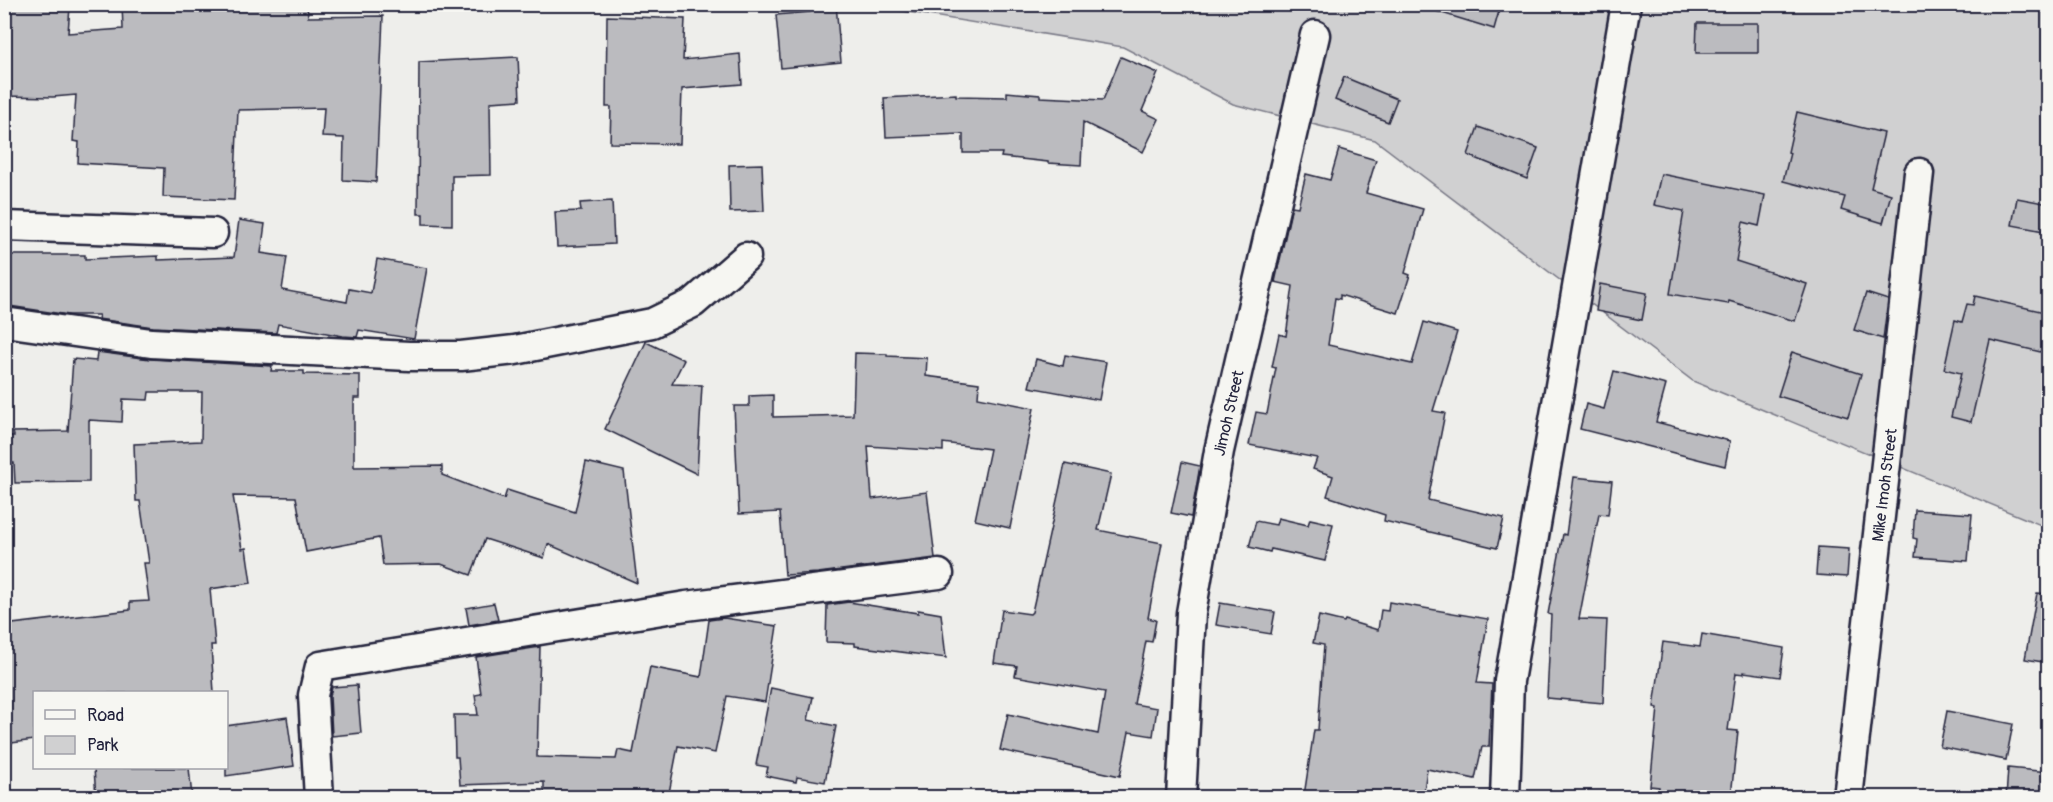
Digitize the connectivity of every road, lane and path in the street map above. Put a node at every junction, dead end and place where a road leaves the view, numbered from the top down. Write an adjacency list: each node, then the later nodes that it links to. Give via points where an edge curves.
1 (1626, 4): 11 (street, via 1509,681)
2 (1315, 35): 10 (street, Jimoh Street, via 1218,451 1191,613)
3 (1919, 173): 12 (street, Mike Imoh Street)
4 (4, 226): 5 (street)
5 (213, 233)
6 (746, 257): 7 (street, via 693,303 652,323 515,350 461,356 151,342)
7 (4, 322)
8 (939, 574): 9 (street, via 686,606 320,666 313,695)
9 (319, 798)
10 (1181, 798)
11 (1505, 798)
12 (1848, 798)

